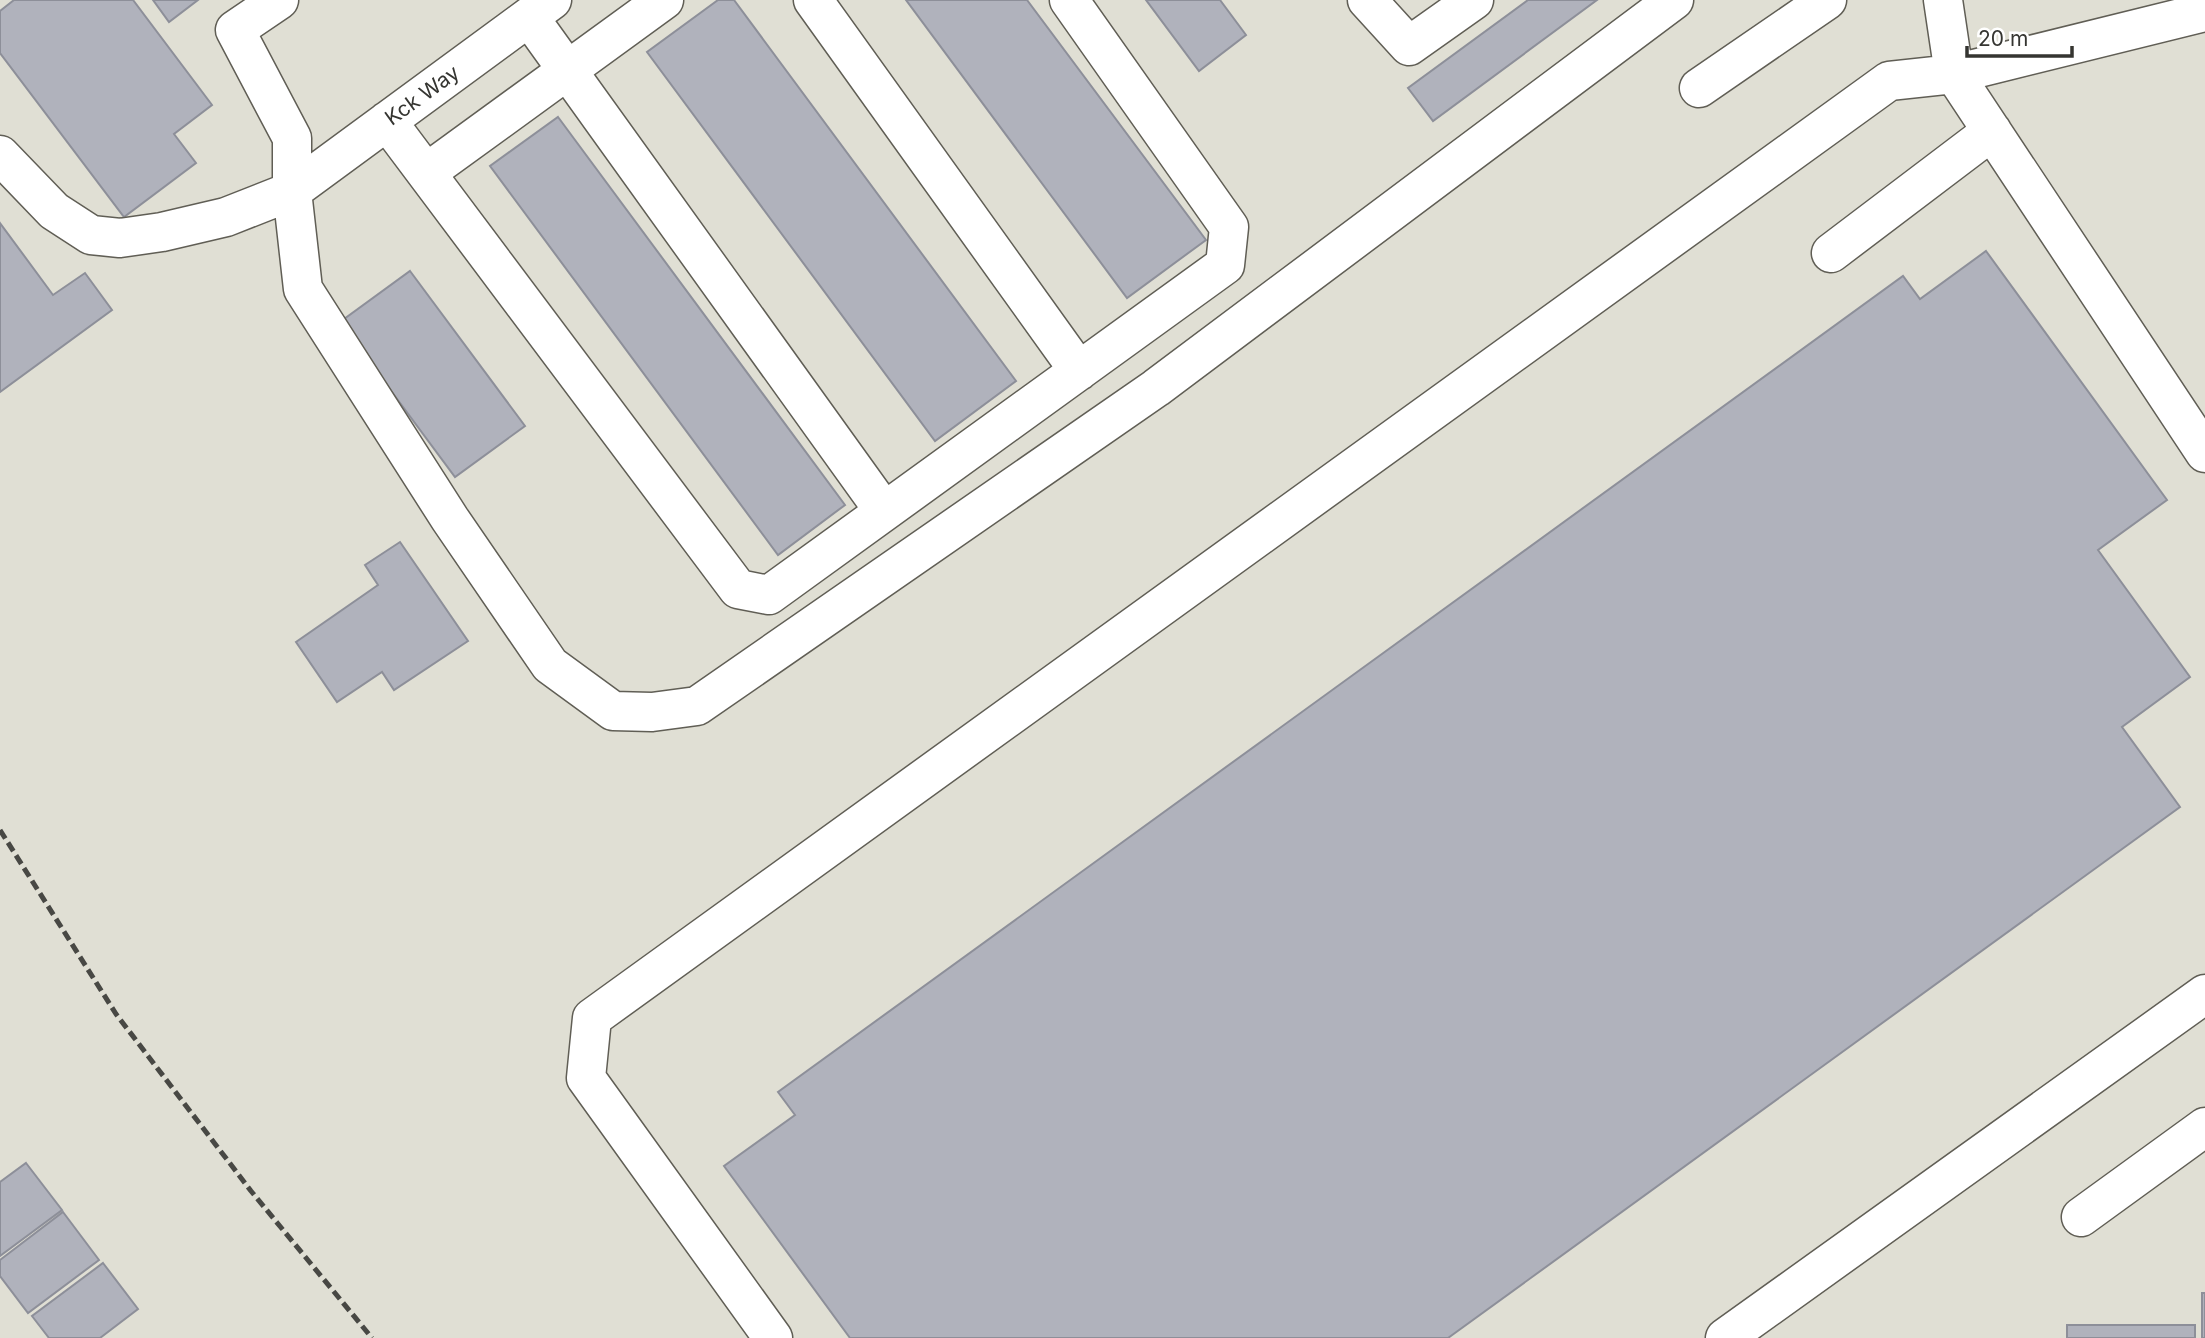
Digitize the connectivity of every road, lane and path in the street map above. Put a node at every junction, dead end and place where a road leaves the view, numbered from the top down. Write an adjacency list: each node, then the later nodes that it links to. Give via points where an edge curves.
1 (279, 0): 19 (street, via 235,30 292,138)
2 (664, 0): 12 (street)
3 (813, 0): 21 (street)
4 (1069, 0): 21 (street, via 1229,227 1224,265)
5 (1367, 0): 6 (street, via 1409,46)
6 (1474, 0)
7 (1674, 0): 19 (street, via 1156,388 696,706 613,711 550,665 303,289)
8 (1827, 0): 14 (street)
9 (1943, 0): 13 (street)
10 (540, 9): 12 (street); 15 (street, Kck Way)
11 (2205, 12): 13 (street)
12 (567, 70): 18 (street); 23 (street)
13 (1954, 74): 16 (street); 27 (street, via 1889,81 592,1018 586,1078)
14 (1699, 88)
15 (387, 121): 18 (street); 19 (street, Kck Way)
16 (1992, 131): 20 (street); 22 (street)
17 (0, 155): 19 (street, Kck Way, via 54,211 90,235 120,238 162,232 226,217)
18 (426, 173): 23 (street, via 738,589 769,595)
19 (292, 191)
20 (1831, 253)
21 (1079, 370): 23 (street)
22 (2205, 453)
23 (884, 511)
24 (2205, 994): 28 (street)
25 (2205, 1127): 26 (street)
26 (2081, 1217)
27 (773, 1338)
28 (1725, 1338)

